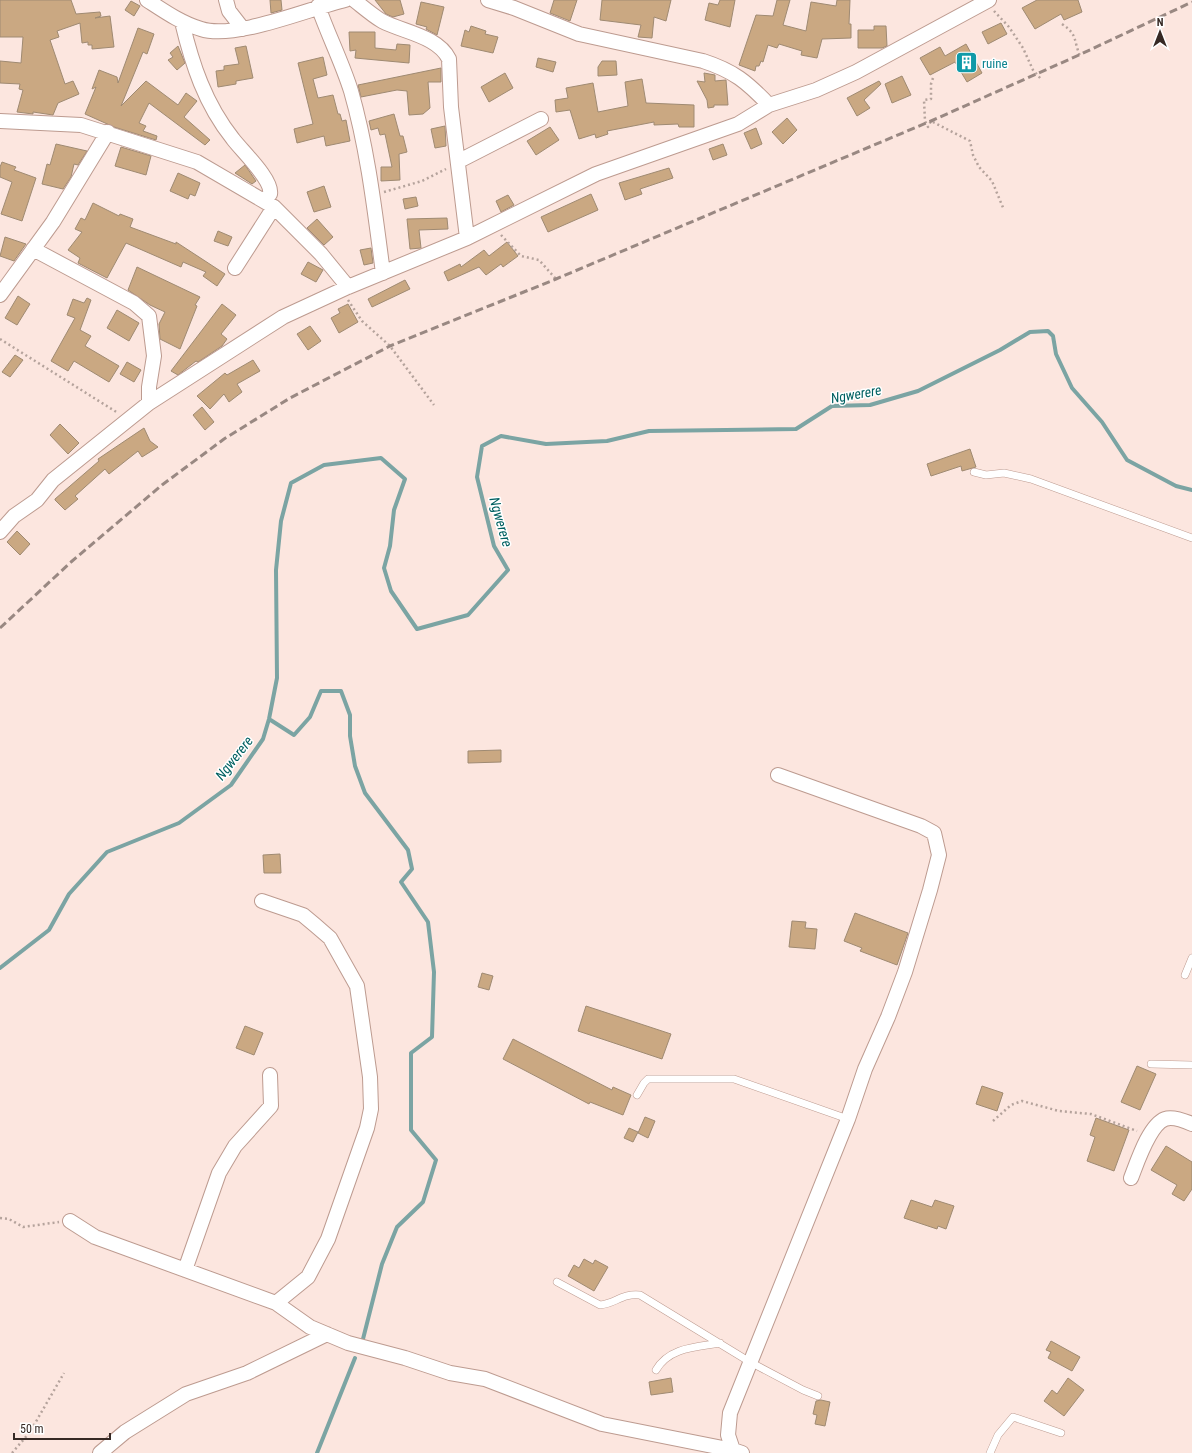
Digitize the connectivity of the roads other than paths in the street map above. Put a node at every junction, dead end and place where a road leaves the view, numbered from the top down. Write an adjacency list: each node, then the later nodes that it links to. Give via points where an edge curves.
1 (148, 0): 8 (street)
2 (226, 0): 9 (street, via 229,11)
3 (345, 0): 7 (street)
4 (354, 0): 14 (street, via 380,20 426,40 446,53 450,65 451,107)
5 (488, 0): 10 (street, via 579,34 722,67 740,77)
6 (988, 0): 10 (street, via 856,72 816,90)
7 (318, 6): 9 (street); 19 (street, via 342,65 352,98 372,196)
8 (182, 22): 9 (street, via 219,32); 15 (street, via 208,101 233,139 269,184)
9 (243, 29)
10 (769, 105): 16 (street, via 738,124 596,174)
11 (541, 119): 14 (street)
12 (0, 121): 13 (street, via 81,125)
13 (108, 132): 15 (street, via 197,162); 17 (street, via 53,222)
14 (459, 161): 16 (street)
15 (269, 204): 18 (street); 20 (street, via 311,243)
16 (466, 238): 19 (street)
17 (33, 249): 21 (street); 22 (street, via 134,303 149,316 154,356)
18 (235, 268)
19 (383, 273): 20 (street)
20 (344, 288): 22 (street, via 283,317)
21 (0, 295)
22 (149, 403): 24 (street, via 53,480 37,500 14,516)
23 (974, 472): 25 (lane, via 986,475 1004,473 1031,479)
24 (0, 532)
25 (1192, 538)
26 (778, 776): 34 (street, via 921,826 934,833 939,855 904,972)
27 (262, 902): 40 (street, via 303,915 330,938 357,986 370,1077 371,1109 367,1128 328,1239 308,1277)
28 (1192, 958): 29 (lane)
29 (1185, 975)
30 (1151, 1064): 31 (lane)
31 (1192, 1065)
32 (270, 1075): 38 (street, via 271,1106 235,1146 219,1173)
33 (637, 1095): 34 (lane, via 648,1079 734,1079)
34 (848, 1119): 43 (street)
35 (1192, 1124): 36 (street, via 1166,1118 1150,1135)
36 (1131, 1178)
37 (70, 1221): 38 (street, via 96,1237)
38 (185, 1270): 40 (street)
39 (557, 1282): 42 (lane, via 600,1305 631,1294 640,1295)
40 (276, 1303): 41 (street, via 310,1327)
41 (326, 1334): 47 (street, via 450,1373 485,1378 602,1424); 48 (street, via 247,1373 186,1394 125,1432)
42 (720, 1343): 43 (lane); 44 (lane, via 681,1350 661,1361)
43 (750, 1362): 45 (lane); 47 (street, via 730,1413 728,1435)
44 (656, 1370)
45 (818, 1396)
46 (1061, 1433): 49 (lane, via 1013,1417 998,1435)
47 (738, 1452)
48 (100, 1453)
49 (990, 1453)

